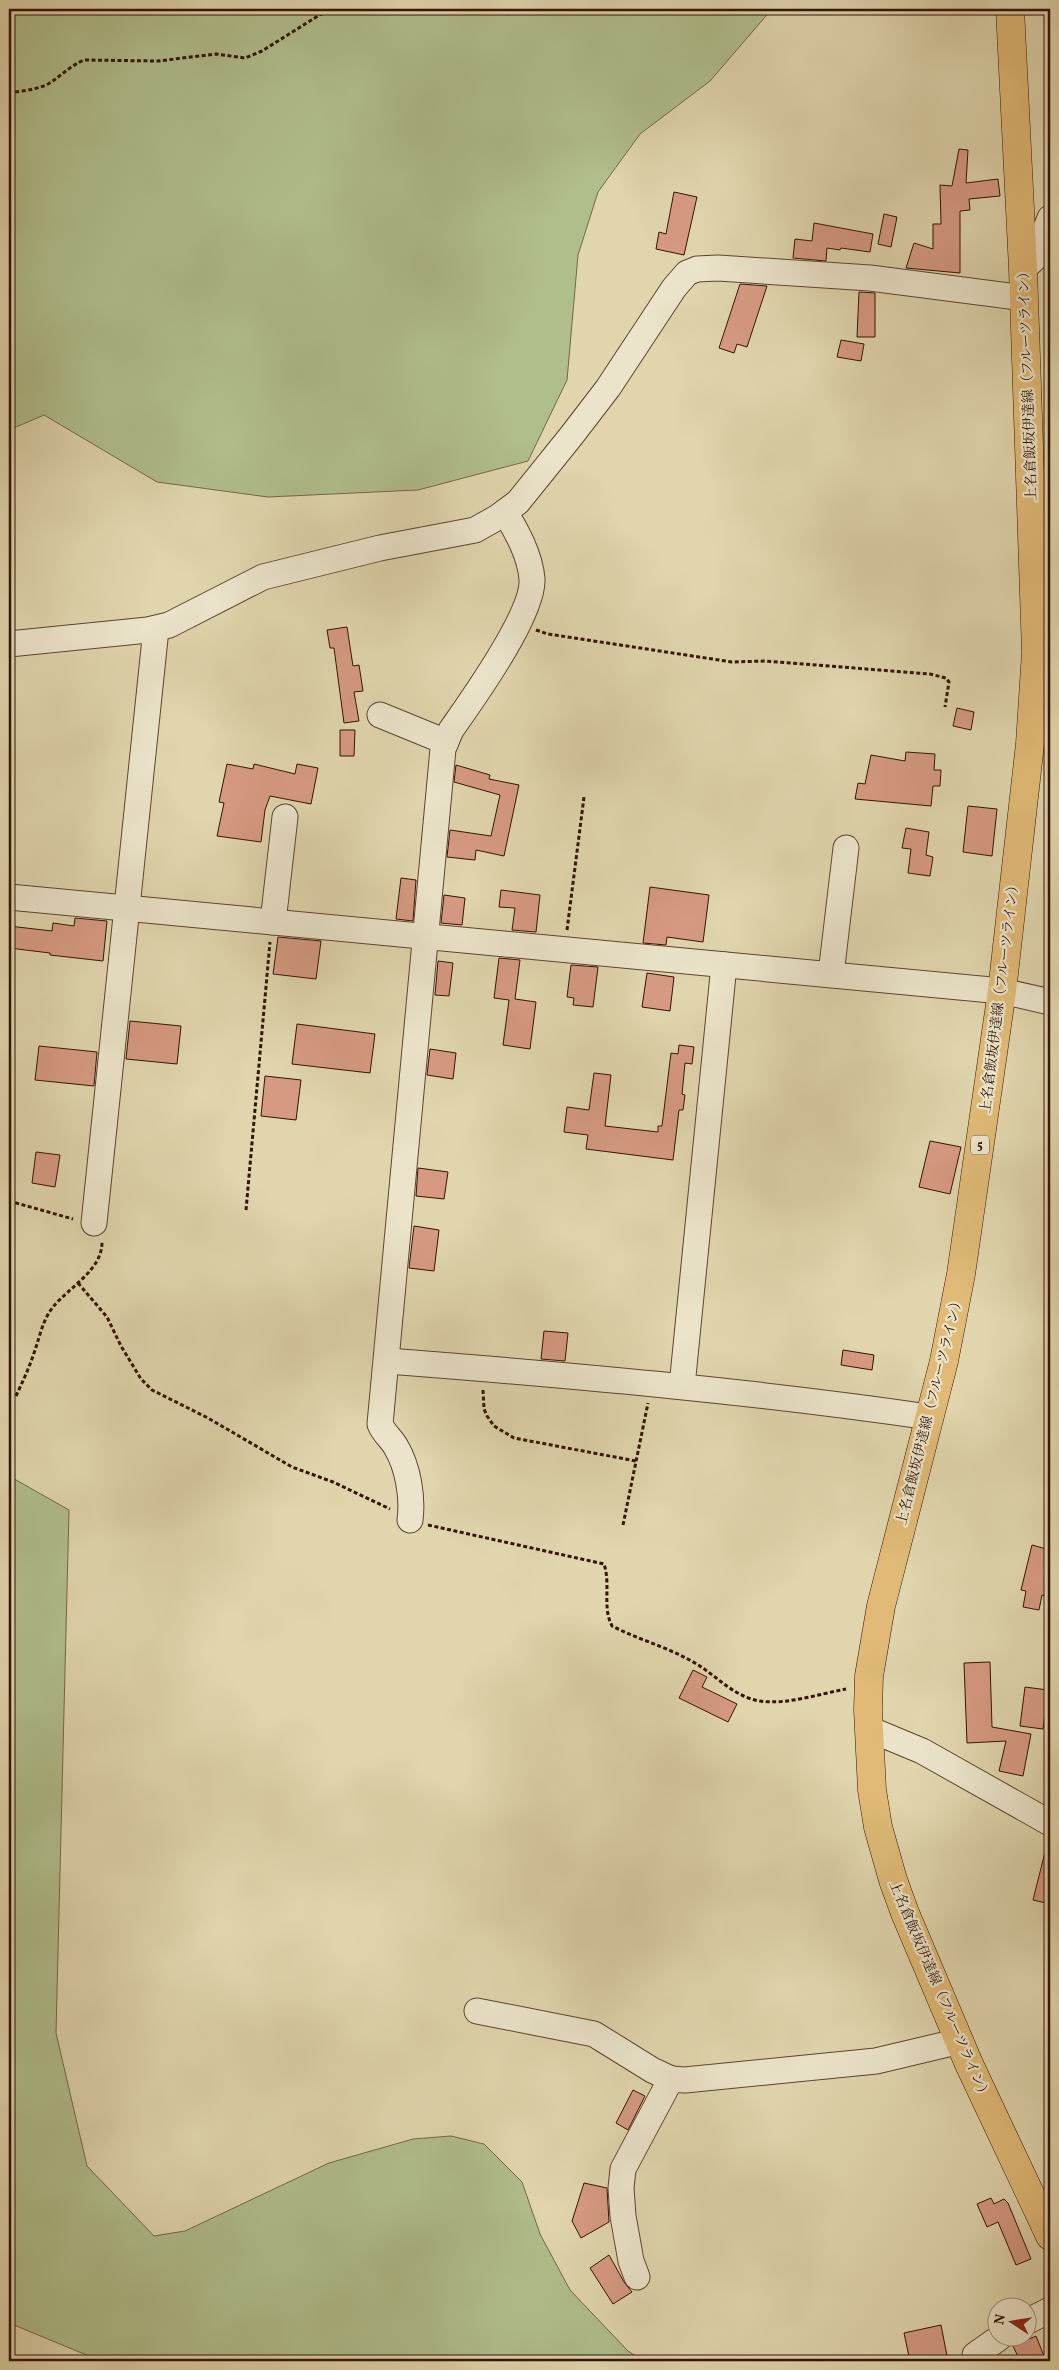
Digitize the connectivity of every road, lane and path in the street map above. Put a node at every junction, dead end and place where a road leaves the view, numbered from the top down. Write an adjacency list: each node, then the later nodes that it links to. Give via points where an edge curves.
1 (329, 9): 5 (path, via 262,51 245,58 216,54 158,61 84,60 73,64 45,85)
2 (495, 9): 3 (path, via 507,14)
3 (514, 9)
4 (1010, 9): 7 (main road, 上名倉飯坂伊達線（フルーツライン） / 5)
5 (9, 93)
6 (1050, 218): 7 (street, via 1034,259)
7 (1023, 269): 8 (main road, 上名倉飯坂伊達線（フルーツライン） / 5)
8 (1024, 298): 9 (street, via 870,278 718,268 688,273 674,288 608,388 518,502); 26 (main road, 上名倉飯坂伊達線（フルーツライン） / 5, via 1036,652 1030,744)
9 (505, 512): 10 (street, via 529,562 532,581 530,597); 11 (street, via 474,530 380,548 263,577)
10 (519, 624): 13 (path, via 548,634 732,662 765,661 930,674 950,682); 15 (street)
11 (156, 629): 12 (street); 20 (street)
12 (9, 644)
13 (945, 707)
14 (380, 715): 15 (street)
15 (446, 742): 22 (street)
16 (584, 797): 23 (path)
17 (285, 816): 21 (street)
18 (846, 848): 25 (street)
19 (9, 897): 20 (street)
20 (128, 908): 21 (street); 30 (street)
21 (273, 922): 22 (street); 29 (path)
22 (425, 937): 23 (street); 32 (street)
23 (564, 950): 24 (street)
24 (724, 965): 25 (street); 35 (street)
25 (831, 974): 26 (street)
26 (1002, 991): 27 (street); 37 (main road, 上名倉飯坂伊達線（フルーツライン） / 5, via 962,1274)
27 (1050, 1002)
28 (9, 1200): 30 (path)
29 (246, 1210)
30 (94, 1224): 31 (path, via 103,1243 101,1254)
31 (78, 1283): 36 (path, via 47,1316); 39 (path, via 107,1317 141,1379 152,1390 292,1467 369,1498)
32 (388, 1361): 33 (street); 39 (street, via 380,1424 384,1434 396,1446 405,1468 412,1506)
33 (482, 1368): 34 (street); 38 (path, via 484,1409 502,1433)
34 (652, 1383): 35 (street); 38 (path)
35 (682, 1386): 37 (street)
36 (16, 1396)
37 (930, 1417): 41 (main road, 上名倉飯坂伊達線（フルーツライン） / 5, via 881,1606)
38 (636, 1461): 40 (path)
39 (410, 1520): 41 (path, via 473,1537 604,1564 608,1584 606,1616 612,1626 696,1663 741,1696 777,1702)
40 (623, 1525)
41 (869, 1684): 42 (main road, 上名倉飯坂伊達線（フルーツライン） / 5)
42 (869, 1729): 43 (street, via 940,1760); 45 (main road, 上名倉飯坂伊達線（フルーツライン） / 5, via 872,1790 886,1856 905,1913)
43 (1050, 1822)
44 (477, 2011): 46 (street, via 594,2034)
45 (960, 2041): 46 (street, via 876,2061); 47 (main road, 上名倉飯坂伊達線（フルーツライン） / 5)
46 (671, 2079): 48 (street, via 623,2169 624,2216 630,2261)
47 (1050, 2236)
48 (637, 2277)
49 (1050, 2310): 50 (street)
50 (1036, 2317)
51 (986, 2347): 52 (street)
52 (975, 2355)

